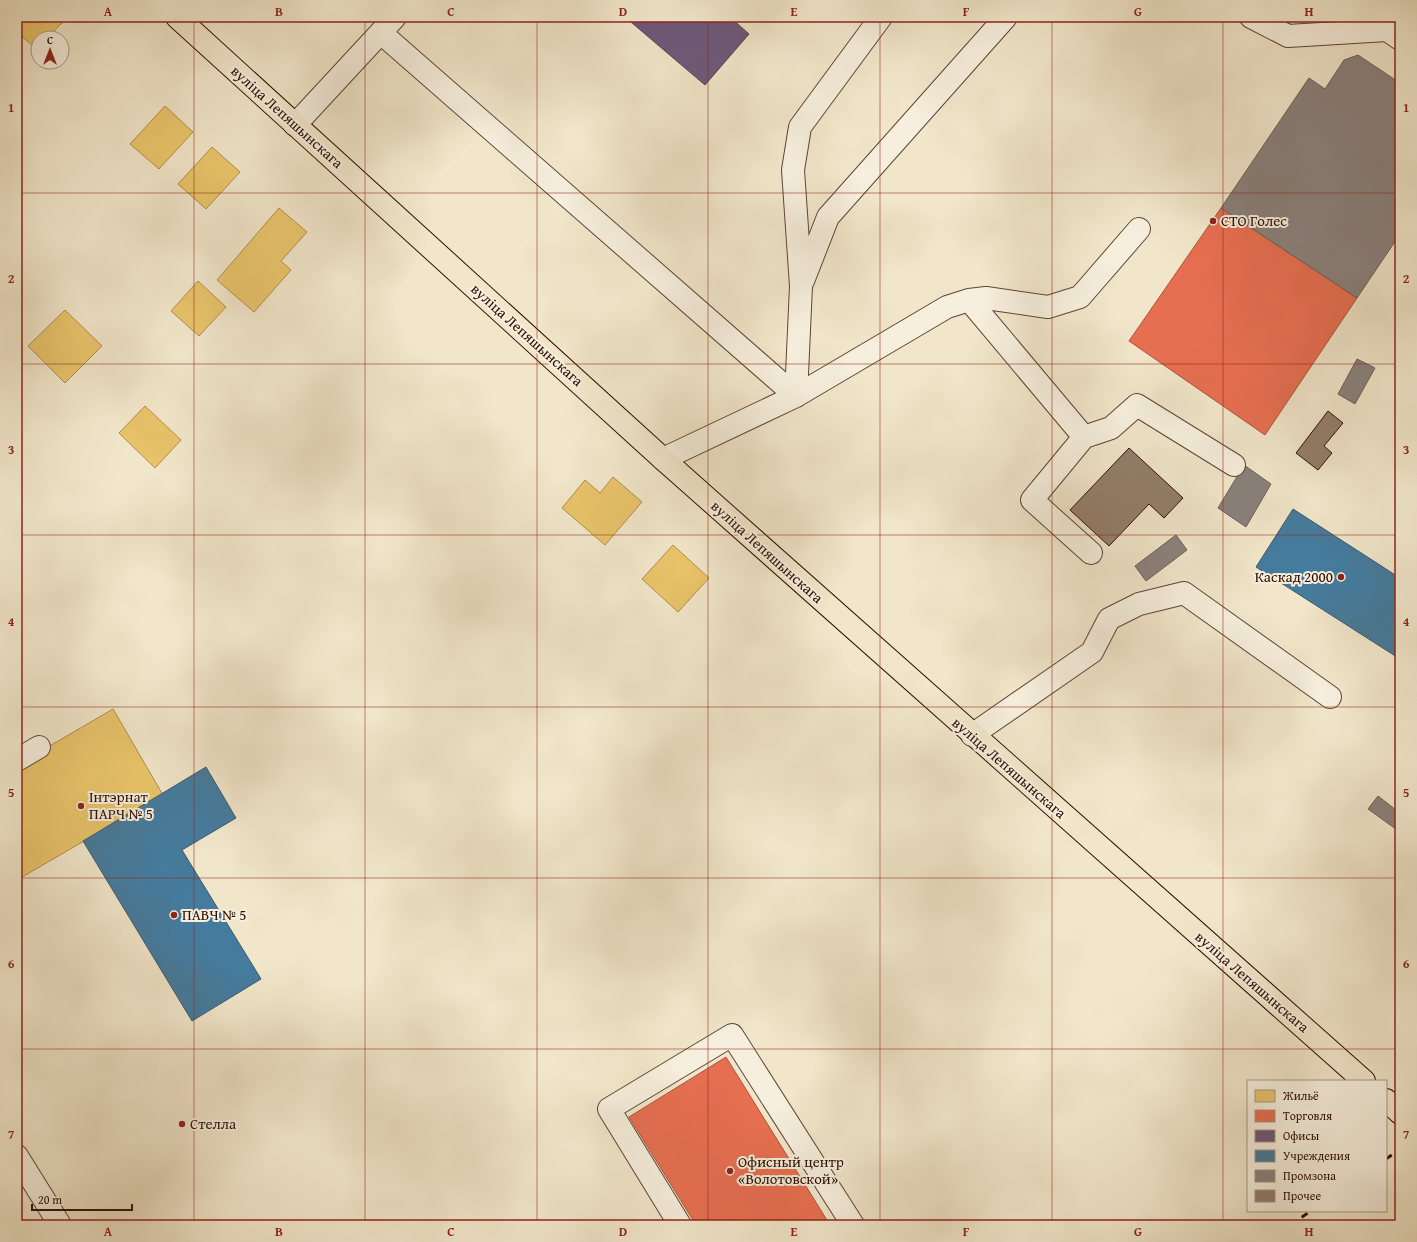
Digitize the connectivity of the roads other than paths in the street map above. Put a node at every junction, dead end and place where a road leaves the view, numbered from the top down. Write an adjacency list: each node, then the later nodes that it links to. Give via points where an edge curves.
1 (177, 17): 8 (main road, вуліца Лепяшынскага)
2 (395, 17): 6 (lane)
3 (881, 17): 10 (lane, via 800,126 793,170)
4 (1006, 17): 10 (lane, via 828,217)
5 (1250, 17): 7 (lane, via 1288,36 1387,30)
6 (381, 33): 8 (lane); 12 (lane)
7 (1400, 39)
8 (295, 125): 14 (main road, вуліца Лепяшынскага)
9 (1139, 230): 11 (lane, via 1080,297 1048,307 986,298)
10 (801, 286): 12 (lane)
11 (969, 300): 12 (lane, via 948,307); 13 (lane)
12 (796, 396): 14 (lane)
13 (1084, 437): 15 (lane, via 1110,428 1137,405); 16 (lane, via 1032,500)
14 (663, 459): 18 (main road, вуліца Лепяшынскага)
15 (1234, 465)
16 (1091, 553)
17 (1330, 697): 18 (lane, via 1184,593 1139,604 1109,620 1092,652)
18 (972, 735): 21 (main road, вуліца Лепяшынскага)
19 (39, 747): 20 (lane)
20 (17, 760)
21 (1363, 1080)
22 (1387, 1101): 23 (main road)
23 (1400, 1113)
24 (17, 1156): 25 (lane)
25 (60, 1225)
26 (680, 1225): 27 (lane, via 610,1108 732,1034)
27 (853, 1225)

